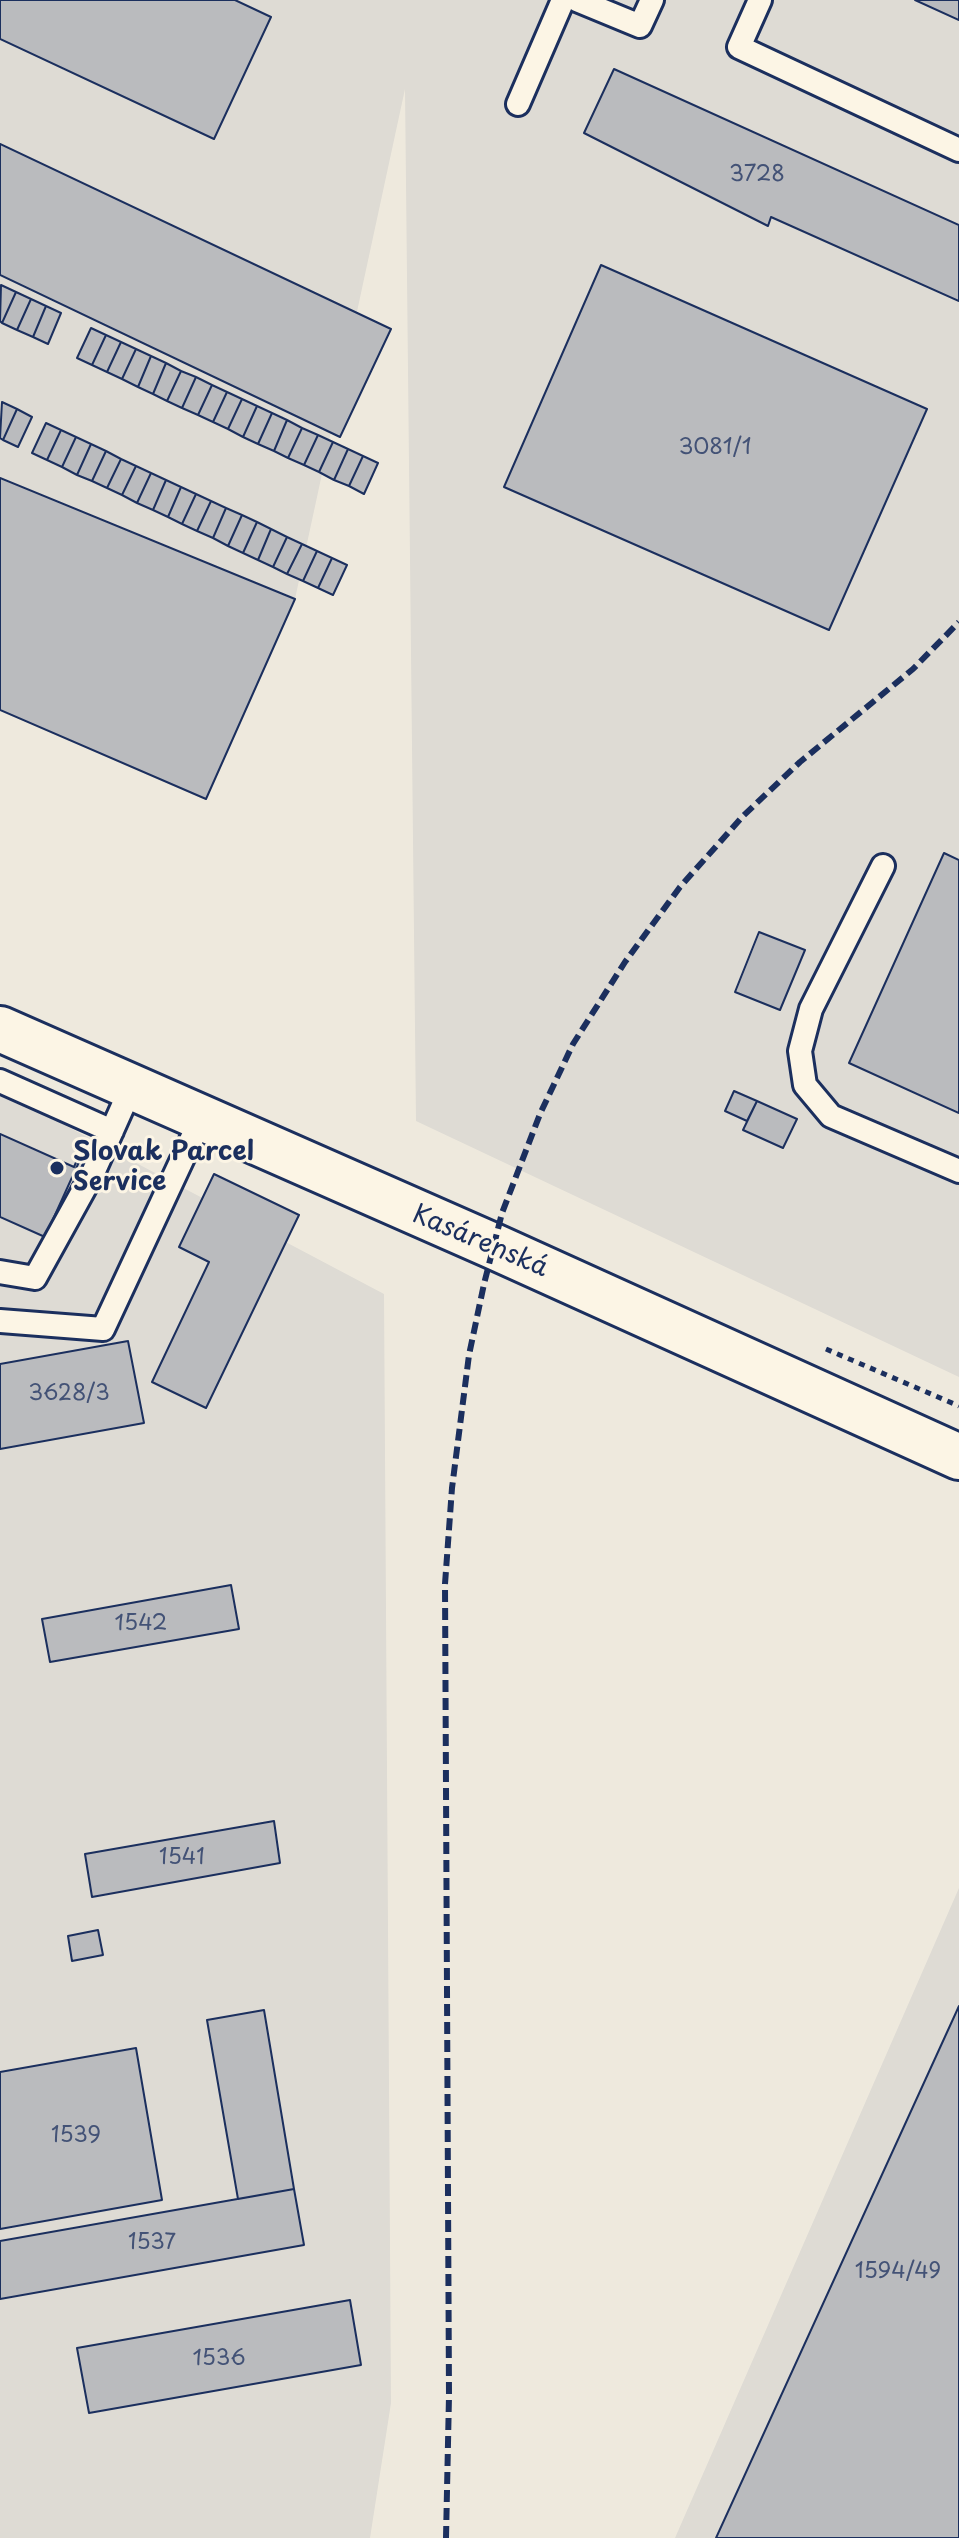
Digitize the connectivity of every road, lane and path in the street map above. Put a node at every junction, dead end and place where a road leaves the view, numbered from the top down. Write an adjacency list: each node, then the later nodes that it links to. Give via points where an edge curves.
1 (563, 0): 5 (lane)
2 (577, 0): 3 (lane, via 640,26)
3 (652, 0)
4 (760, 0): 6 (lane, via 739,47)
5 (518, 104)
6 (959, 150)
7 (883, 866): 13 (lane, via 811,1009 800,1051 805,1085 831,1116)
8 (0, 1029): 10 (street, Kasárenská)
9 (0, 1081): 12 (lane)
10 (131, 1088): 11 (street, Kasárenská); 12 (lane)
11 (201, 1119): 15 (lane, via 103,1329); 16 (street, Kasárenská)
12 (112, 1131): 14 (lane, via 35,1278)
13 (959, 1171)
14 (0, 1272)
15 (0, 1321)
16 (959, 1457)

